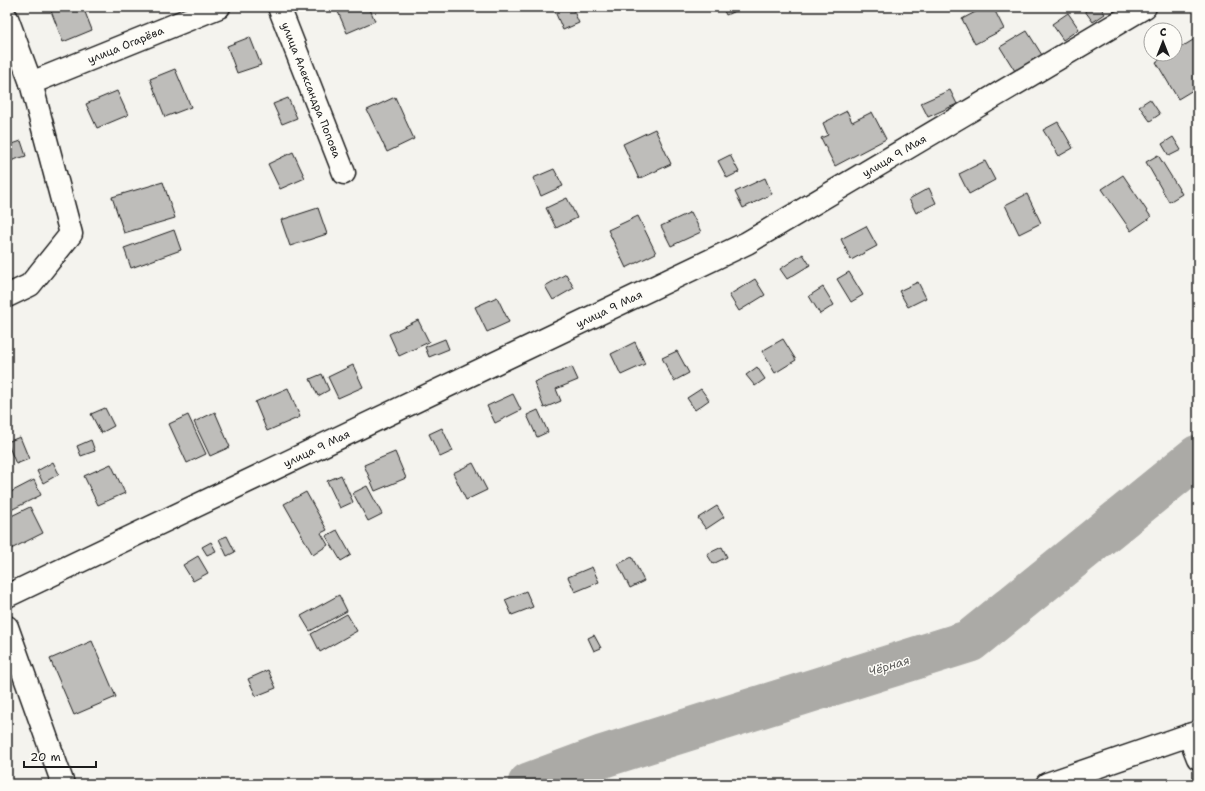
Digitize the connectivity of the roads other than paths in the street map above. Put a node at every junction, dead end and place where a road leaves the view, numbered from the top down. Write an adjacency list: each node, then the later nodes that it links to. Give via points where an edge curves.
1 (219, 7): 5 (street, улица Огарёва)
2 (279, 7): 6 (street, улица Александра Попова)
3 (1145, 7): 8 (street, улица 9 Мая, via 747,243)
4 (7, 18): 5 (street)
5 (32, 83): 7 (street, via 71,234 30,284)
6 (344, 173)
7 (7, 296)
8 (7, 596)
9 (7, 627): 12 (street)
10 (1194, 734): 11 (street); 13 (street)
11 (1198, 758)
12 (63, 784)
13 (1047, 784)

